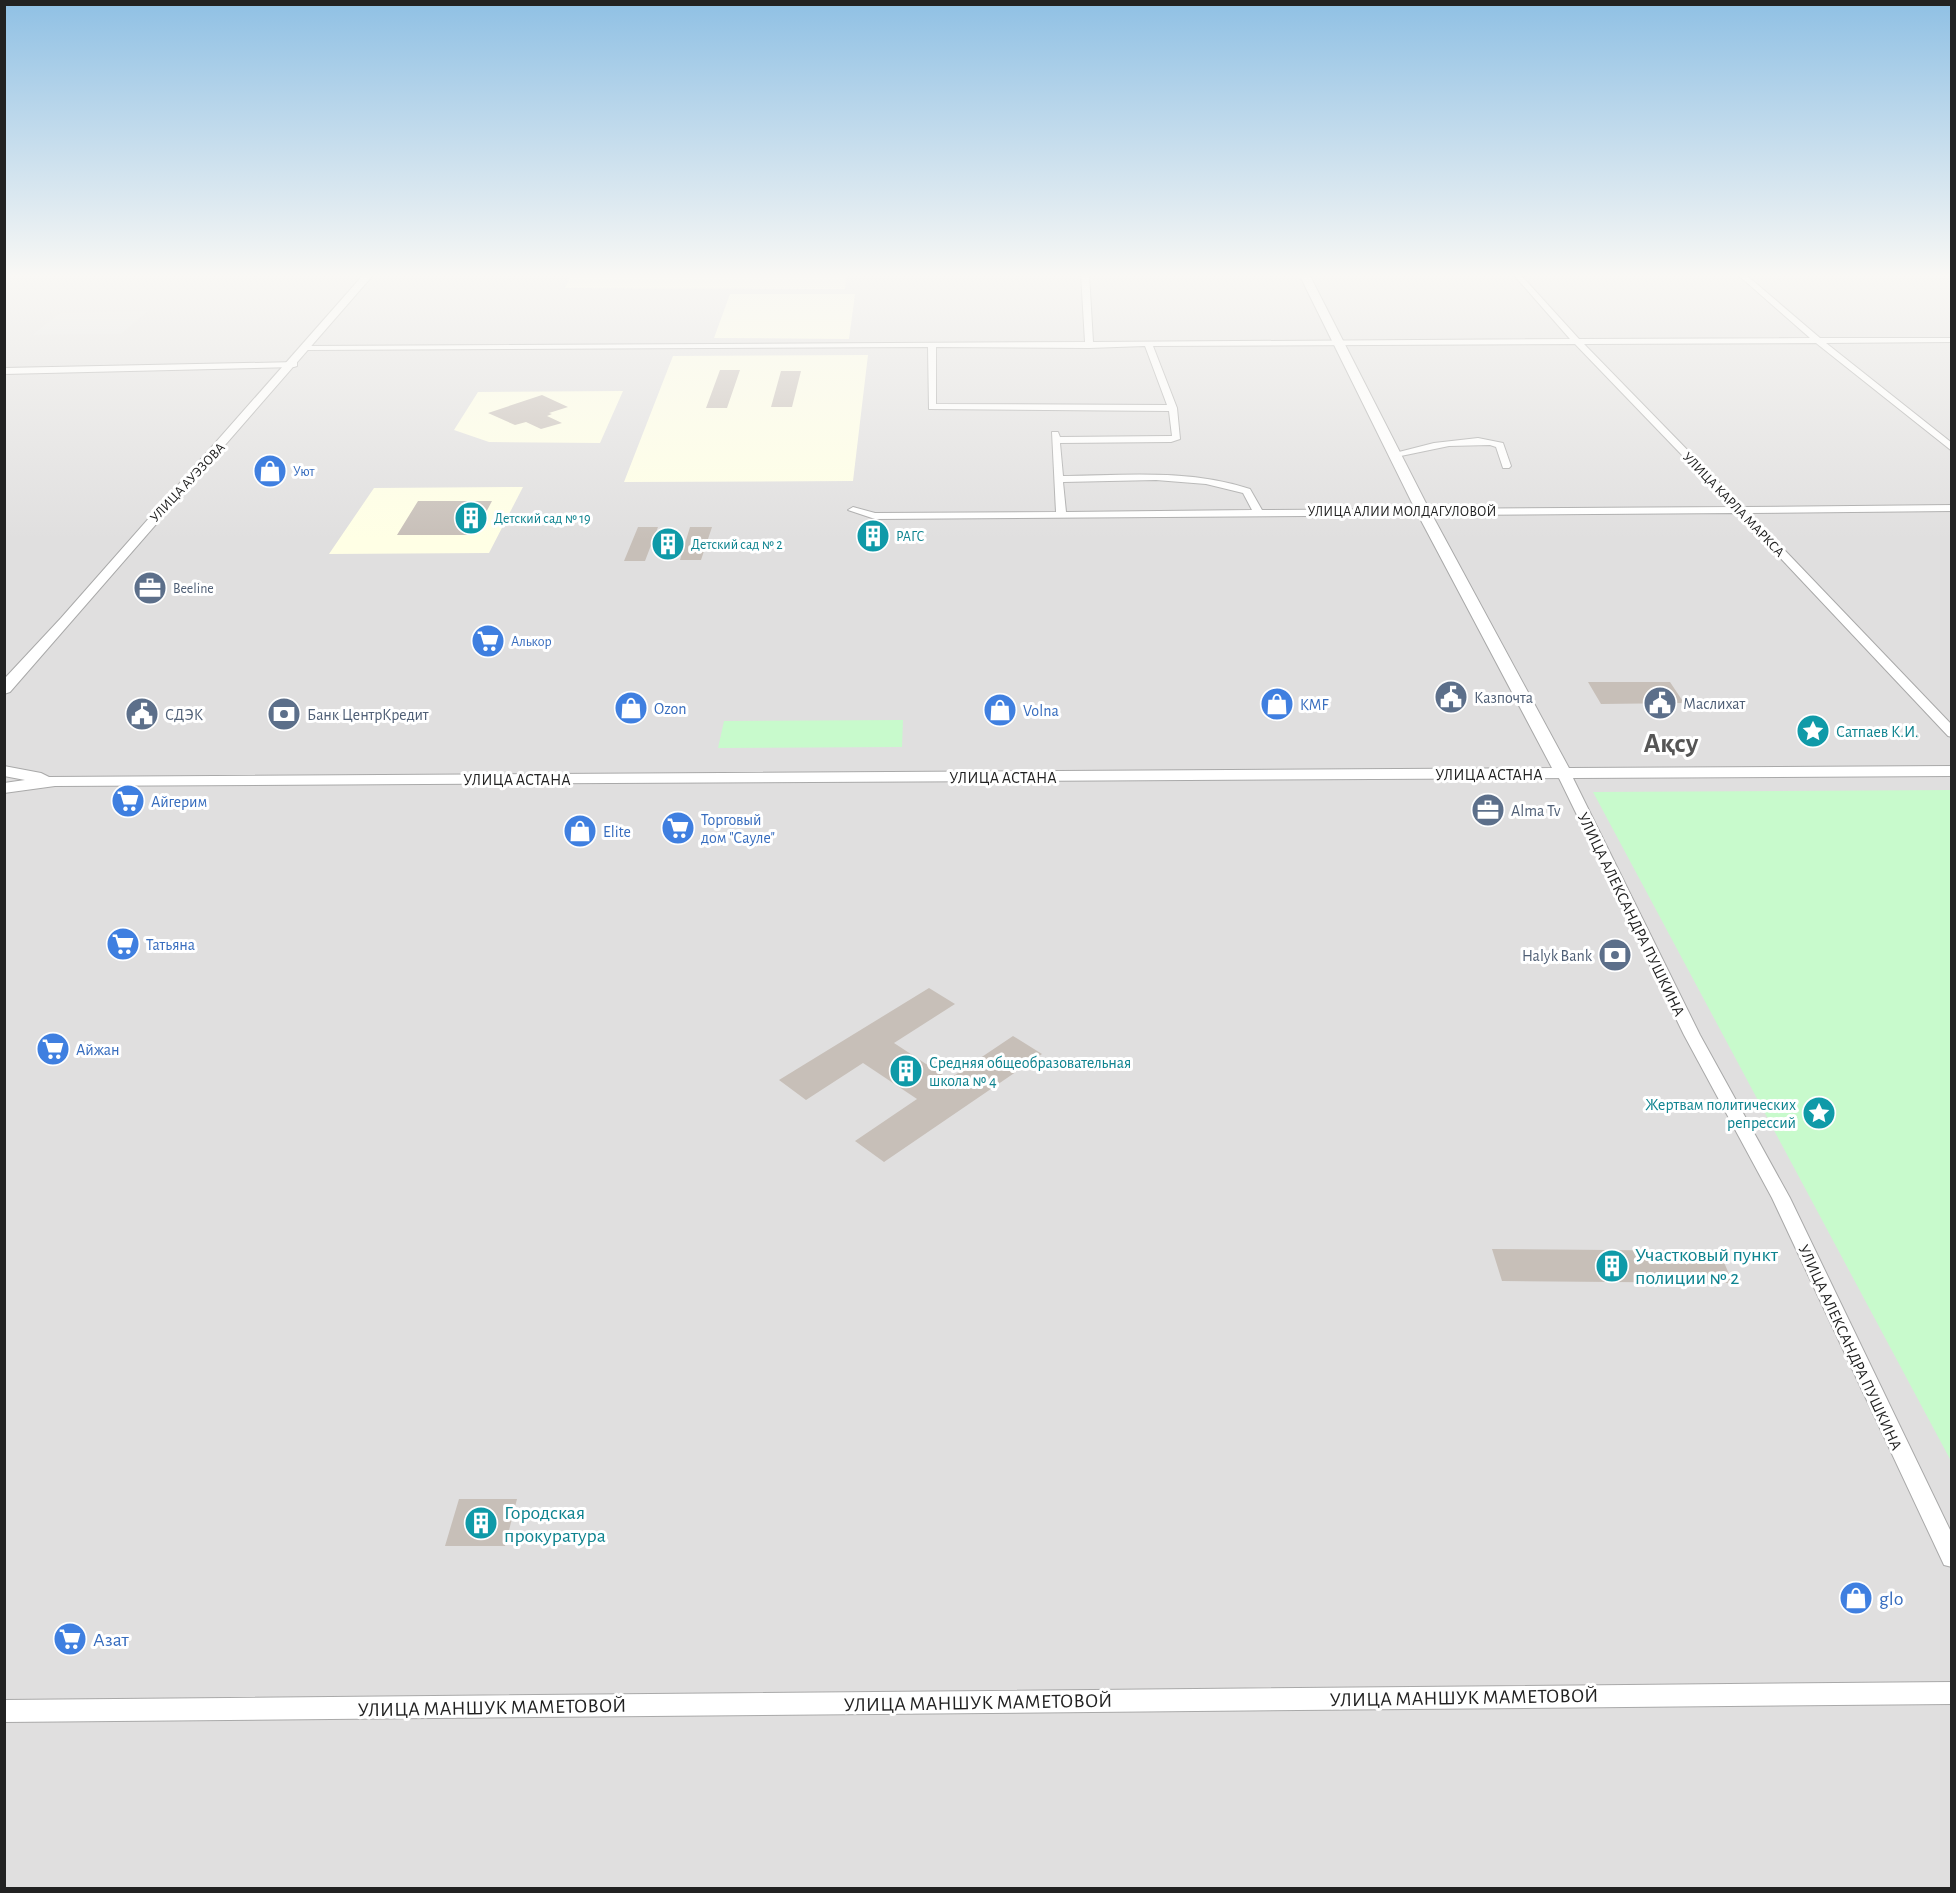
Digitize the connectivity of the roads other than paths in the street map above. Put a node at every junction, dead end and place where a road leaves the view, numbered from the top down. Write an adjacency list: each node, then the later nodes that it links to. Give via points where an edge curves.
1 (932, 362): 8 (street, via 932,407)
2 (1155, 362): 8 (street)
3 (1350, 362): 10 (street, УЛИЦА АЛЕКСАНДРА ПУШКИНА)
4 (1597, 362): 13 (street, УЛИЦА КАРЛА МАРКСА)
5 (1845, 362): 9 (street)
6 (294, 363): 7 (street); 19 (street, УЛИЦА АУЭЗОВА)
7 (4, 370)
8 (1173, 408): 12 (street, via 1177,437 1171,439 1055,437)
9 (1952, 448)
10 (1396, 454): 11 (street, via 1454,442 1494,441 1500,445); 16 (street, УЛИЦА АЛЕКСАНДРА ПУШКИНА)
11 (1506, 466)
12 (1060, 479): 17 (street, via 1182,479 1224,484 1247,491); 18 (street)
13 (1740, 508): 14 (street, УЛИЦА АЛИИ МОЛДАГУЛОВОЙ); 16 (street, УЛИЦА АЛИИ МОЛДАГУЛОВОЙ); 20 (street, УЛИЦА КАРЛА МАРКСА)
14 (1952, 508)
15 (852, 510): 18 (street, УЛИЦА АЛИИ МОЛДАГУЛОВОЙ, via 875,516)
16 (1423, 511): 17 (street, УЛИЦА АЛИИ МОЛДАГУЛОВОЙ); 23 (street, УЛИЦА АЛЕКСАНДРА ПУШКИНА)
17 (1258, 512): 18 (street, УЛИЦА АЛИИ МОЛДАГУЛОВОЙ)
18 (1061, 514)
19 (4, 689)
20 (1952, 733)
21 (4, 771): 24 (street)
22 (1952, 771): 23 (street, УЛИЦА АСТАНА)
23 (1564, 774): 24 (street, УЛИЦА АСТАНА); 26 (street, УЛИЦА АЛЕКСАНДРА ПУШКИНА, via 1692,1035 1780,1198)
24 (55, 781): 25 (street)
25 (4, 788)
26 (1952, 1558)
27 (1952, 1693): 28 (street, УЛИЦА МАНШУК МАМЕТОВОЙ)
28 (4, 1711)

